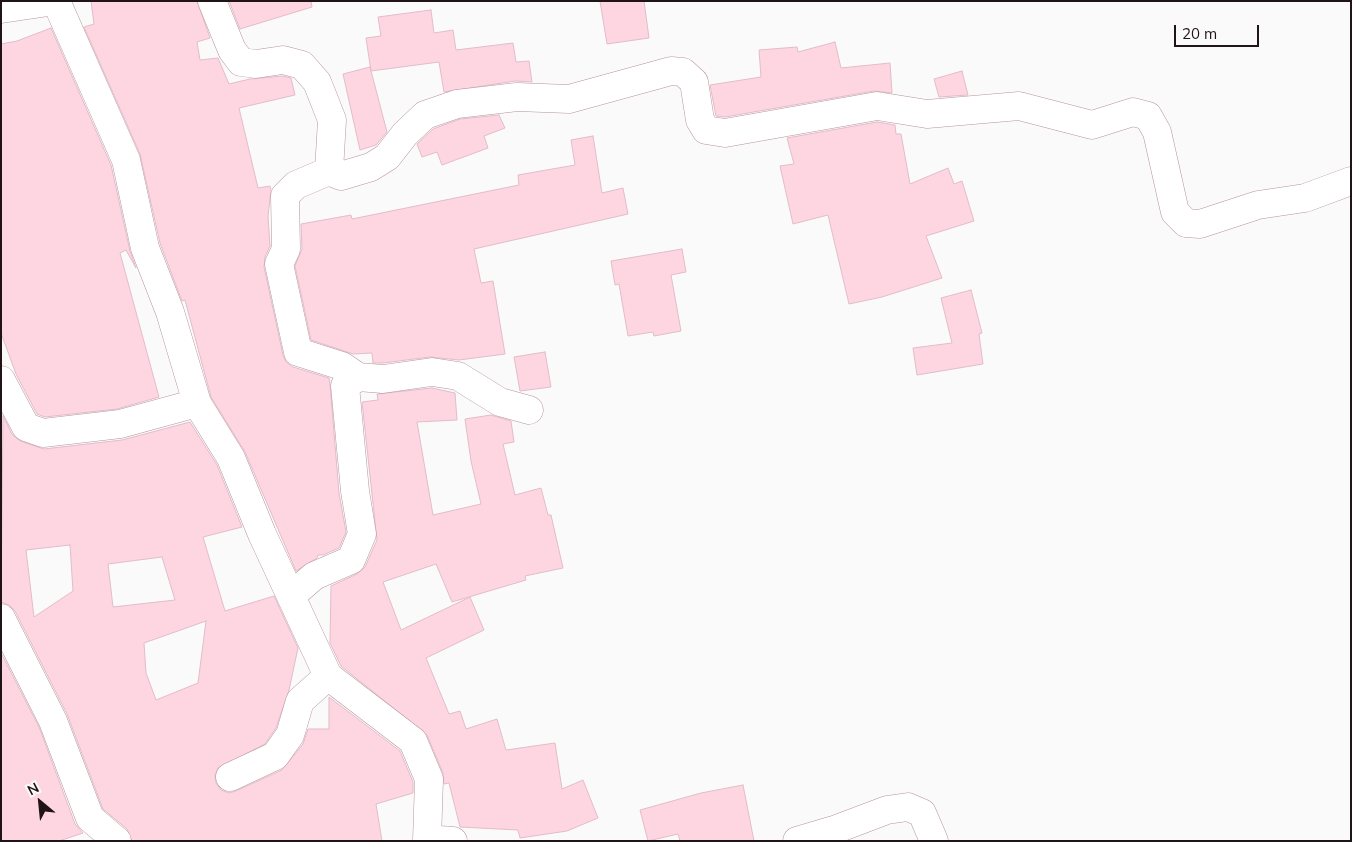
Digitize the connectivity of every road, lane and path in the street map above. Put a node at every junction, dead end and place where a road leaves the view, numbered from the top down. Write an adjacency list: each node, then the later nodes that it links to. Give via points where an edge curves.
1 (55, 1): 3 (street); 8 (street, via 126,160 145,248 170,312)
2 (212, 1): 4 (street, via 232,50 241,62 256,64 283,60 302,65 317,82 332,120)
3 (1, 9)
4 (329, 172): 5 (street, via 341,176 371,167 387,157 425,115 457,104 517,97 569,99 671,71 683,72 694,82 700,120 706,130 725,133 877,106 927,114 1019,106 1092,125 1133,112 1148,116 1157,132 1175,212 1186,223 1200,224 1258,205 1305,198); 6 (street, via 296,185 285,196 286,249 280,264 298,352 342,366)
5 (1351, 181)
6 (358, 377): 9 (street, via 383,379 432,372 458,376 500,402); 10 (street, via 345,386 362,534 351,560 314,576)
7 (1, 380): 8 (street, via 26,427 43,433 120,424)
8 (197, 403): 10 (street, via 231,458)
9 (529, 410)
10 (290, 596): 12 (street)
11 (1, 618): 15 (street, via 53,721 90,818)
12 (328, 676): 13 (street, via 300,701 290,735 275,756); 14 (street, via 413,741 430,779)
13 (230, 777)
14 (436, 840)
15 (117, 841)
16 (797, 841): 17 (street, via 887,810 908,807 922,814)
17 (934, 841)

